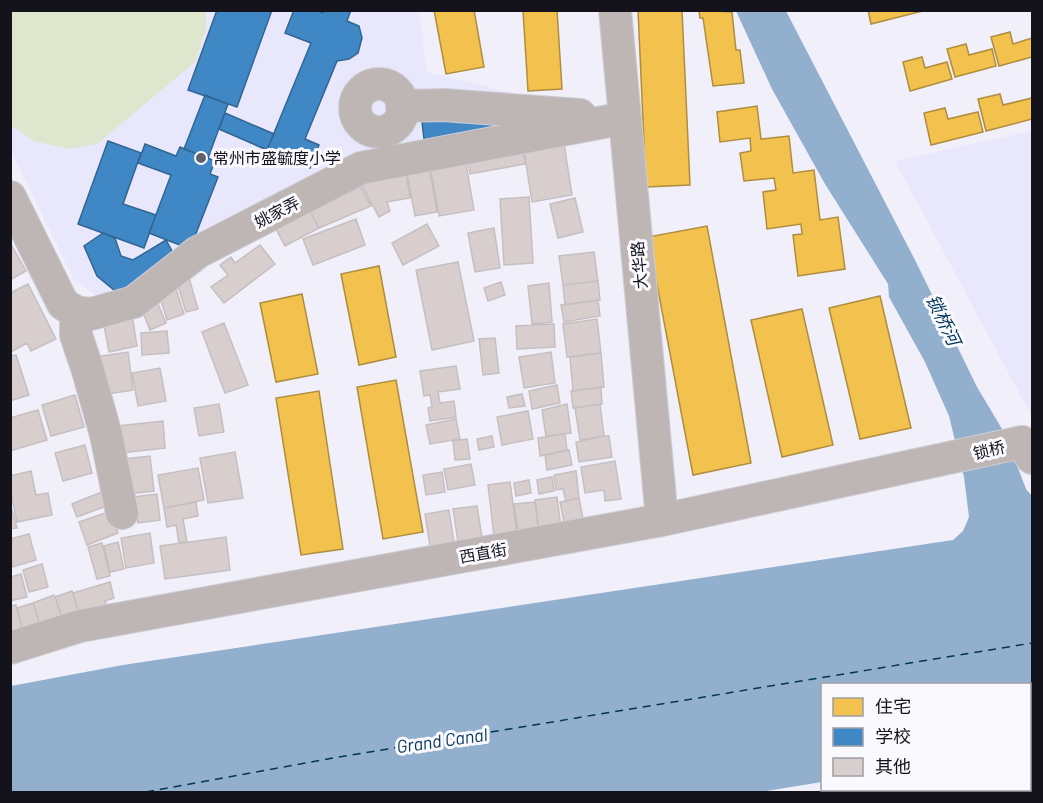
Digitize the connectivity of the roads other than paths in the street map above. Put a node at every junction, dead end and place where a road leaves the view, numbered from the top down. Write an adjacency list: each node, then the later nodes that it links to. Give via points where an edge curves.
1 (615, 10): 3 (street, 大华路)
2 (402, 106): 3 (street, via 444,105)
3 (625, 118): 5 (street, 姚家弄, via 361,168 198,252 134,302 91,315); 9 (street, 大华路)
4 (10, 197): 5 (street, via 63,304)
5 (76, 312): 8 (street, via 76,335 106,435)
6 (1027, 450): 7 (street, 锁桥)
7 (955, 458): 9 (street, 西直街)
8 (122, 513)
9 (662, 520): 10 (street, 西直街, via 80,626)
10 (10, 648)

